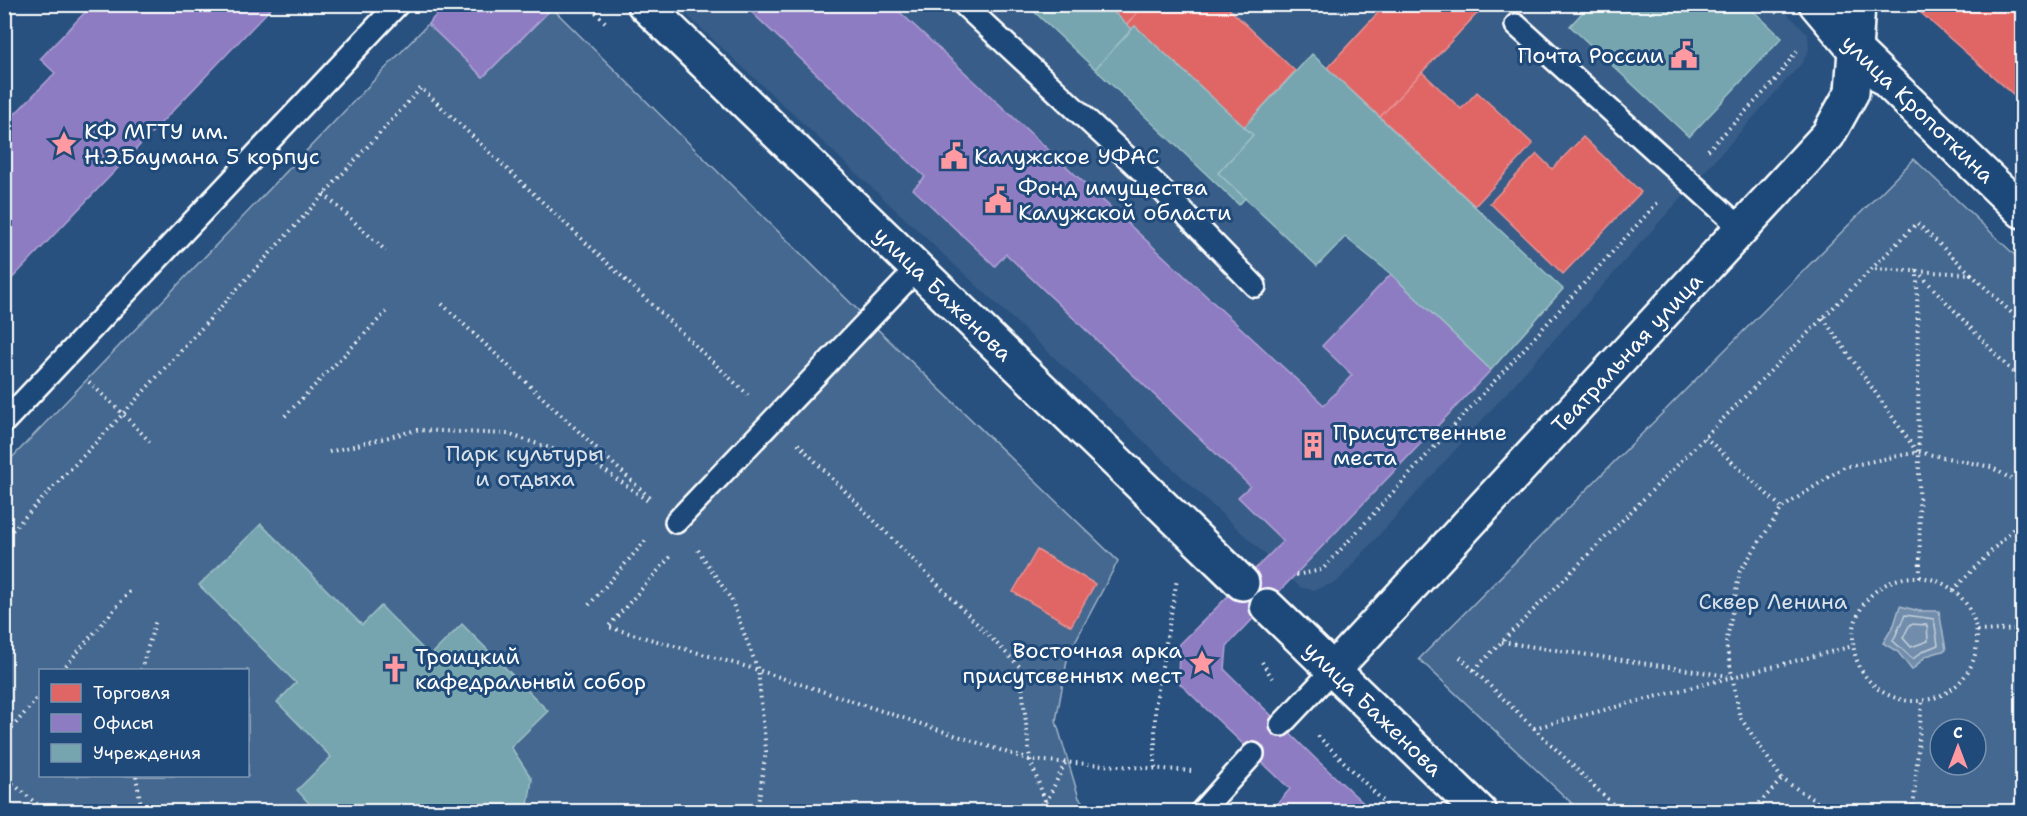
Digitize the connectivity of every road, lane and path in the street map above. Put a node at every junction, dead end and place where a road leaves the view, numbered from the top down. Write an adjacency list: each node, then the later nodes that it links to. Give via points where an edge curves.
1 (398, 4): 25 (lane)
2 (644, 4): 16 (street, улица Баженова)
3 (963, 4): 20 (lane, via 1160,188)
4 (1767, 4): 7 (path)
5 (1816, 4): 10 (street, улица Кропоткина)
6 (1858, 4): 10 (street, Театральная улица)
7 (1783, 19)
8 (1516, 25): 11 (lane)
9 (1796, 42): 11 (path, via 1798,50 1774,82)
10 (1855, 50): 13 (street, улица Кропоткина); 14 (street, Театральная улица, via 1852,92 1828,135)
11 (1683, 175): 14 (lane); 40 (path, via 1322,570)
12 (324, 194): 15 (path); 27 (path); 29 (path, via 421,88)
13 (2022, 211)
14 (1742, 229): 57 (street, Театральная улица)
15 (386, 251)
16 (917, 268): 29 (lane); 42 (street, улица Баженова)
17 (1873, 268): 18 (path); 19 (path, via 1917,223); 23 (path)
18 (1917, 271): 19 (path); 26 (path); 34 (path)
19 (1971, 274): 24 (path)
20 (1255, 286)
21 (442, 304): 38 (path)
22 (386, 312): 28 (path)
23 (1823, 318): 31 (path); 34 (path)
24 (2022, 323)
25 (62, 360): 27 (path); 30 (lane)
26 (2022, 382)
27 (123, 414): 32 (path); 39 (path)
28 (285, 416)
29 (774, 420): 38 (lane); 66 (path, via 1020,667)
30 (4, 422)
31 (1705, 438): 36 (path); 51 (path)
32 (153, 445)
33 (329, 452): 38 (path, via 417,430 508,434 594,463)
34 (1918, 452): 35 (path, via 1991,467); 36 (path, via 1844,467); 41 (path)
35 (2011, 479)
36 (1782, 508): 59 (path, via 1740,571 1726,644)
37 (2022, 520): 45 (path)
38 (678, 525): 46 (path); 56 (path, via 731,599); 56 (path, via 609,627)
39 (4, 539)
40 (1295, 575)
41 (1920, 577): 45 (path); 52 (path, via 1896,580 1866,600 1855,622)
42 (1242, 583)
43 (1185, 584): 68 (path, via 1178,577 1155,707)
44 (131, 590): 54 (path)
45 (1953, 590): 50 (path, via 1969,609)
46 (590, 605)
47 (1267, 606): 57 (street, улица Баженова)
48 (156, 621): 55 (path)
49 (2022, 629): 50 (path)
50 (1977, 631): 61 (path, via 1975,656 1964,677 1945,693)
51 (1502, 642): 58 (path); 59 (path)
52 (1853, 646): 59 (path); 61 (path, via 1861,669 1876,687 1898,698)
53 (1460, 657): 58 (path)
54 (63, 669)
55 (141, 669)
56 (758, 670): 66 (path); 77 (path, via 766,751)
57 (1333, 670): 62 (lane); 81 (street, улица Баженова)
58 (1474, 670): 63 (path)
59 (1732, 676): 63 (path); 72 (path, via 1740,717)
60 (39, 696): 64 (path)
61 (1922, 701): 85 (path)
62 (1281, 725)
63 (1534, 728): 82 (path)
64 (4, 739): 70 (path, via 11,756)
65 (1253, 754): 69 (lane)
66 (1030, 760): 67 (path); 74 (path)
67 (1066, 761): 68 (path); 74 (path)
68 (1155, 768): 69 (path)
69 (1234, 773): 80 (lane)
70 (4, 774): 75 (path)
71 (136, 777): 76 (path)
72 (1782, 779): 83 (path); 84 (path)
73 (2022, 799): 86 (path)
74 (1046, 803): 78 (path); 79 (path)
75 (46, 812)
76 (142, 812)
77 (757, 812)
78 (1018, 812)
79 (1056, 812)
80 (1202, 812)
81 (1480, 812)
82 (1621, 812)
83 (1751, 812)
84 (1832, 812)
85 (1913, 812)
86 (2004, 812)

